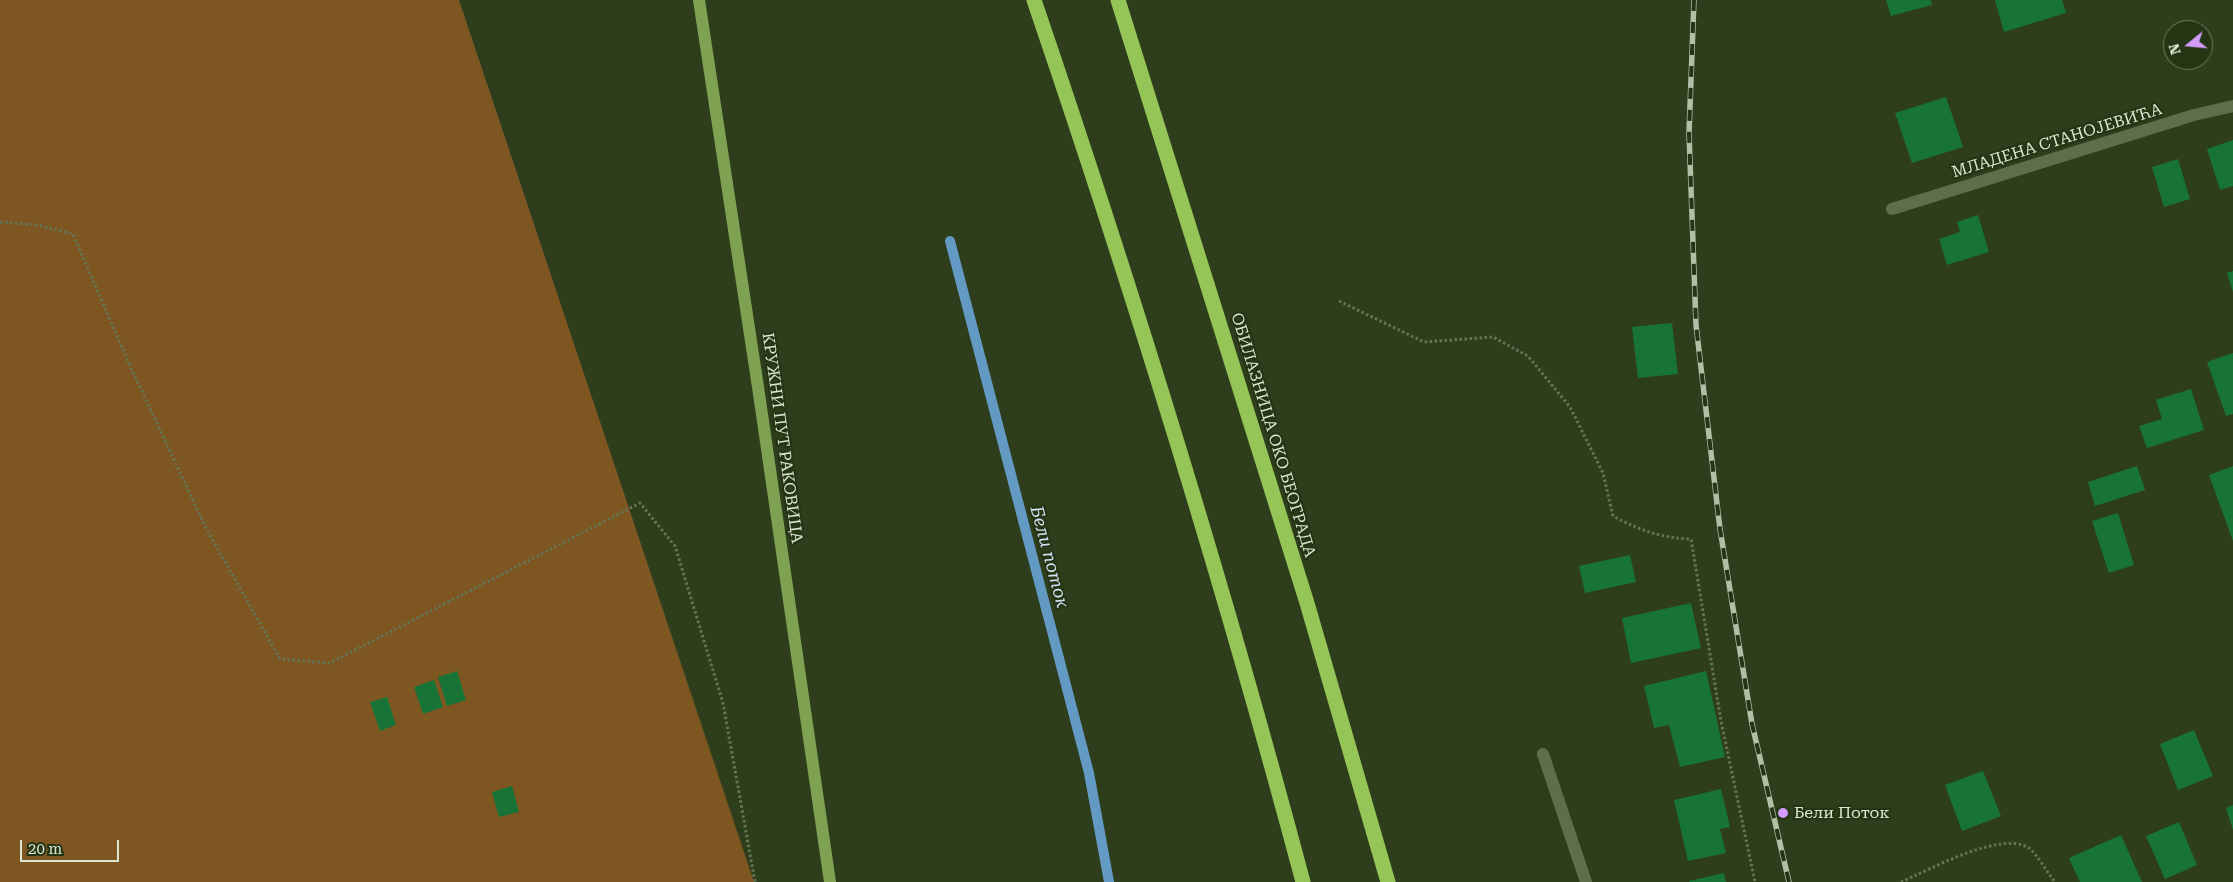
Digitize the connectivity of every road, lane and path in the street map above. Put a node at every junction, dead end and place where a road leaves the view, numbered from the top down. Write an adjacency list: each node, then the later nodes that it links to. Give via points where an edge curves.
1 (699, 0): 10 (main road, КРУЖНИ ПУТ РАКОВИЦА)
2 (1034, 0): 11 (highway, via 1181,455)
3 (1118, 0): 12 (highway, ОБИЛАЗНИЦА ОКО БЕОГРАДА, via 1307,603)
4 (2233, 106): 5 (street, МЛАДЕНА СТАНОЈЕВИЋА)
5 (1892, 209)
6 (0, 222): 9 (path, via 38,225 73,234 206,528 280,659 330,663 640,503 675,546 718,685)
7 (1339, 301): 14 (path, via 1424,342 1493,337 1528,356 1570,407 1603,473 1613,516 1640,530 1670,538 1690,539 1721,721)
8 (1543, 754): 13 (street)
9 (755, 882)
10 (830, 882)
11 (1303, 882)
12 (1388, 882)
13 (1586, 882)
14 (1755, 882)
15 (1901, 882): 16 (path, via 1983,846 2010,844 2029,848)
16 (2055, 882)

